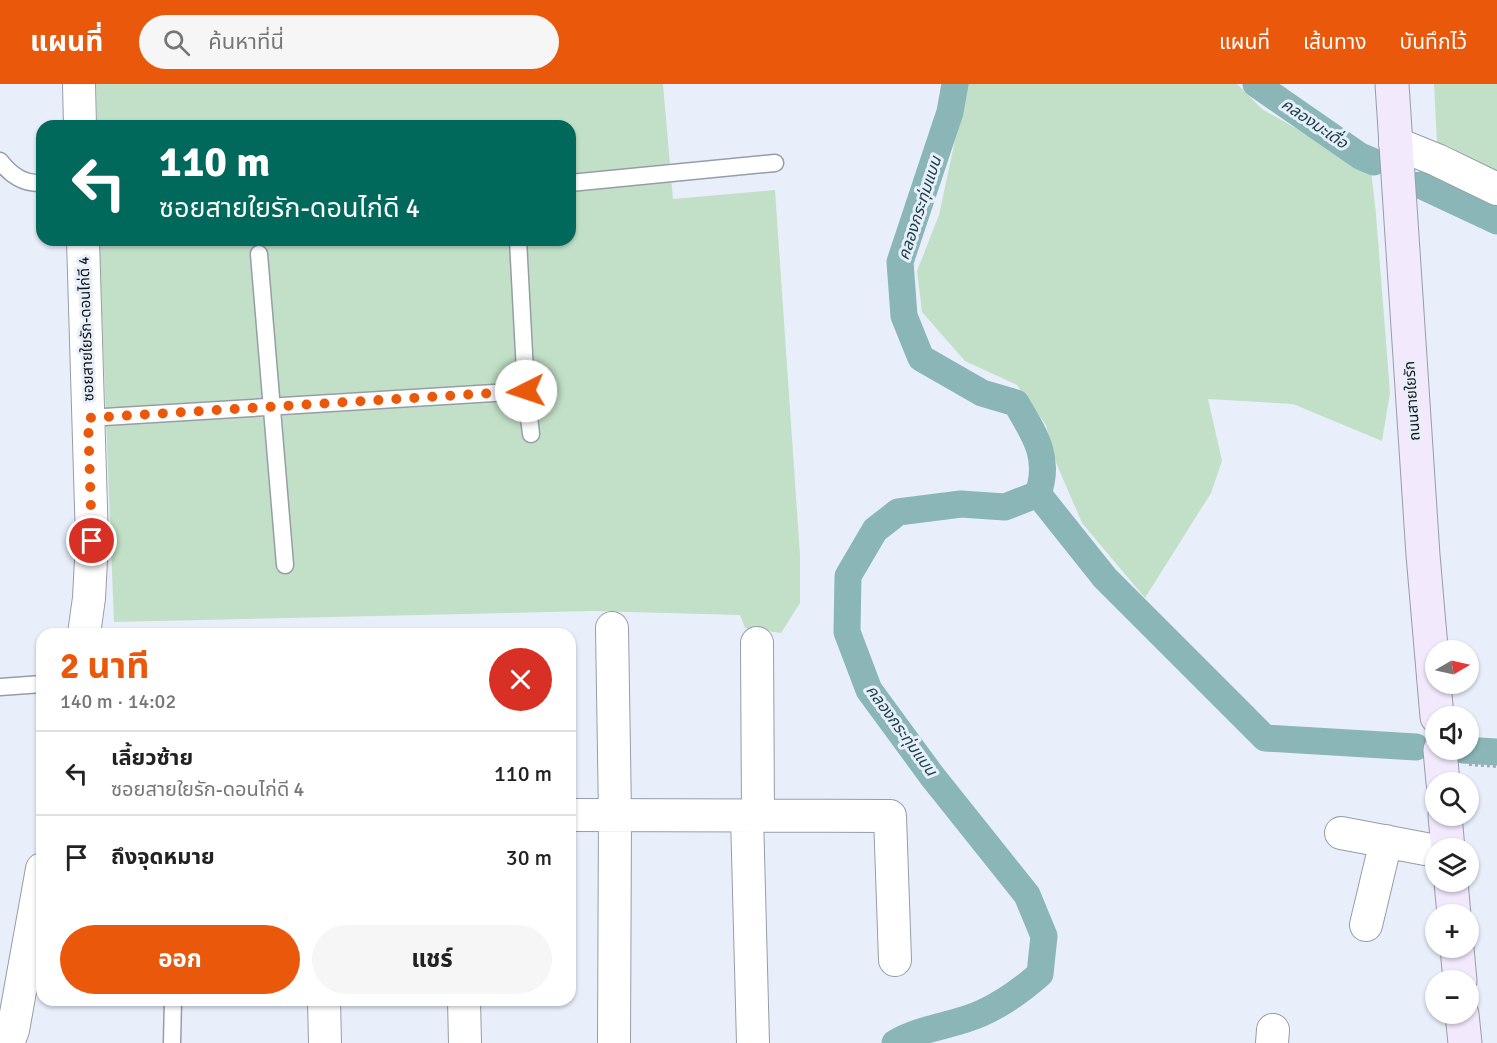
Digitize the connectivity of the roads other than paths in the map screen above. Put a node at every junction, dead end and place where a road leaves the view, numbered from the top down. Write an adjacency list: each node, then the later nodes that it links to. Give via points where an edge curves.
1 (79, 84): 3 (street)
2 (1392, 84): 4 (street, ถนนสายใยรัก)
3 (80, 120)
4 (1395, 143): 9 (street); 23 (street, ถนนสายใยรัก)
5 (0, 161): 8 (lane, via 11,176)
6 (775, 163): 7 (lane)
7 (576, 182)
8 (36, 184)
9 (1497, 189)
10 (83, 246): 15 (street, ซอยสายใยรัก-ดอนไก่ดี 4)
11 (518, 246): 13 (lane)
12 (259, 254): 14 (lane)
13 (526, 391): 14 (lane); 16 (lane)
14 (273, 407): 15 (lane); 17 (lane)
15 (88, 418): 18 (street, ซอยสายใยรัก-ดอนไก่ดี 4, via 92,541)
16 (531, 434)
17 (285, 565)
18 (85, 628)
19 (612, 628): 25 (street)
20 (757, 643): 26 (street)
21 (36, 684): 22 (lane)
22 (0, 687)
23 (1436, 706)
24 (576, 815): 25 (street)
25 (615, 815): 26 (street); 41 (street)
26 (753, 816): 32 (street, via 891,816); 42 (street)
27 (1341, 832): 28 (street)
28 (1386, 842): 29 (street); 31 (street)
29 (1425, 849)
30 (36, 902): 37 (street)
31 (1366, 924)
32 (895, 960)
33 (173, 1006): 38 (lane)
34 (324, 1006): 39 (street)
35 (464, 1006): 40 (street)
36 (1463, 1024): 43 (street)
37 (8, 1043)
38 (172, 1043)
39 (325, 1043)
40 (465, 1043)
41 (614, 1043)
42 (753, 1043)
43 (1465, 1043)

